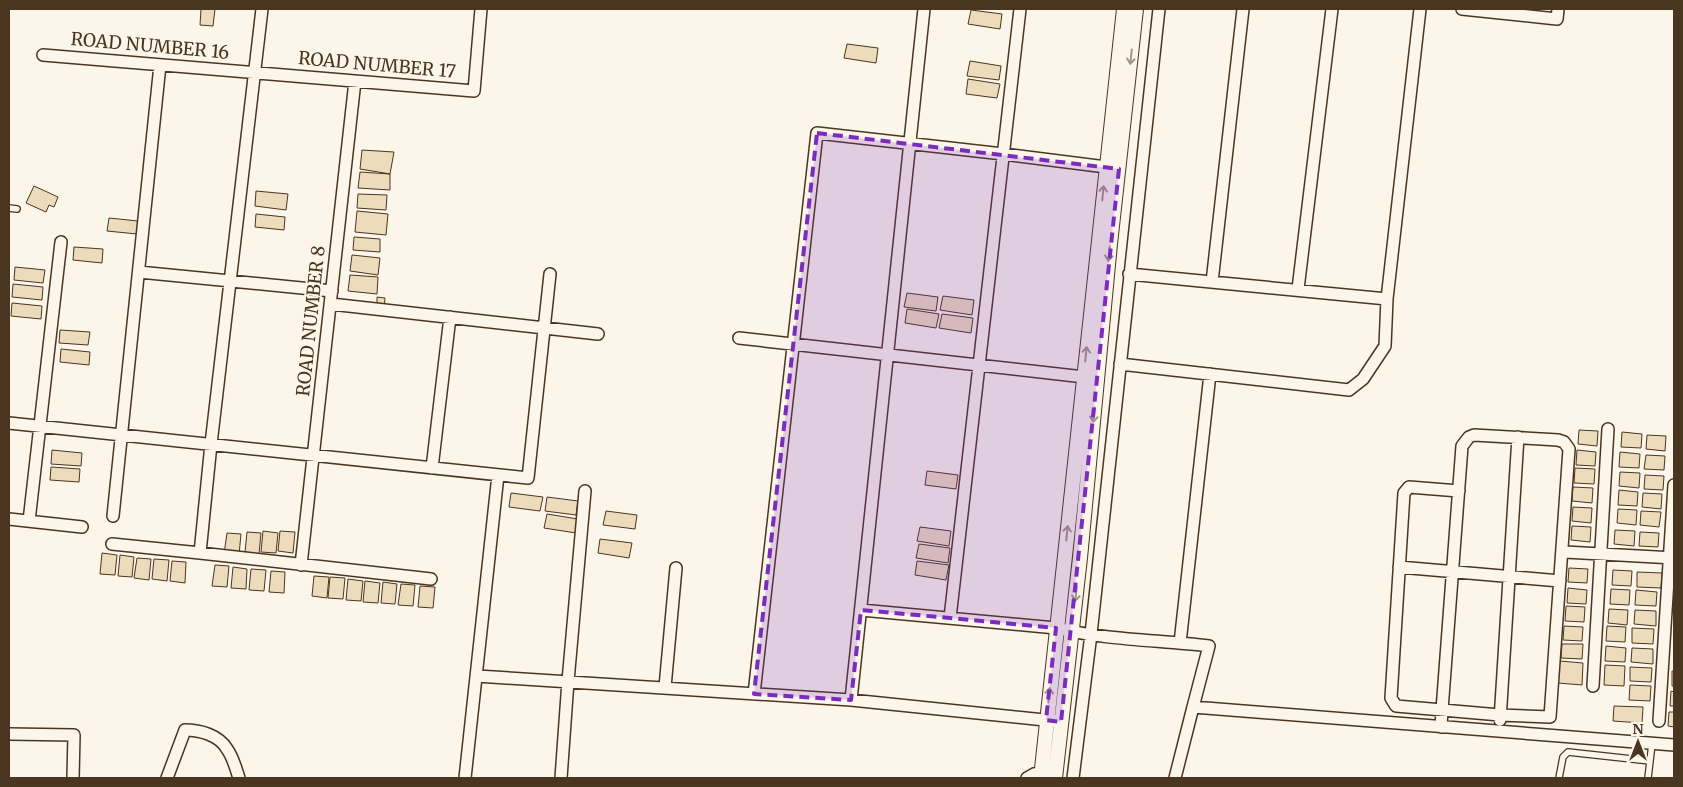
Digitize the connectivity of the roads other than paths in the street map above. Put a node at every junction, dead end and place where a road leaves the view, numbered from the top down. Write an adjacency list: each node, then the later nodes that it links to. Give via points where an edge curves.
1 (262, 9): 15 (street)
2 (481, 9): 16 (street, ROAD NUMBER 17, via 474,91)
3 (924, 9): 17 (street)
4 (1020, 9): 18 (street)
5 (1124, 9): 19 (street)
6 (1136, 9): 19 (street, one-way to 19)
7 (1159, 9): 25 (street)
8 (1243, 9): 27 (street)
9 (1332, 9): 28 (street)
10 (1420, 9): 30 (street)
11 (1462, 9): 12 (street, via 1557,19)
12 (1558, 9)
13 (43, 55): 14 (street, ROAD NUMBER 16)
14 (160, 65): 15 (street, ROAD NUMBER 16); 23 (street)
15 (254, 73): 16 (street, ROAD NUMBER 17); 26 (street)
16 (355, 81): 29 (street, ROAD NUMBER 8)
17 (910, 143): 18 (street); 36 (street, via 817,133); 37 (street)
18 (1003, 154): 19 (street); 39 (street)
19 (1112, 168): 41 (street)
20 (9, 208): 21 (lane)
21 (17, 209)
22 (61, 242): 43 (street)
23 (139, 272): 26 (street); 45 (street)
24 (550, 274): 33 (street)
25 (1129, 274): 27 (street); 38 (street)
26 (230, 281): 29 (street); 47 (street)
27 (1212, 282): 28 (street)
28 (1298, 289): 30 (street)
29 (332, 291): 31 (street, ROAD NUMBER 8)
30 (1387, 299): 40 (street, via 1385,346 1363,379 1349,390)
31 (331, 304): 32 (street); 48 (street, ROAD NUMBER 8)
32 (450, 317): 33 (street); 49 (street)
33 (544, 328): 34 (street); 50 (street, via 528,478)
34 (598, 334)
35 (739, 338): 36 (street)
36 (793, 344): 37 (street); 80 (street)
37 (887, 355): 39 (street); 70 (street)
38 (1120, 364): 40 (street); 74 (street)
39 (979, 366): 41 (street); 71 (street)
40 (1210, 374): 75 (street)
41 (1090, 378): 72 (street, one-way to 41); 73 (street, one-way to 73)
42 (9, 422): 43 (street)
43 (40, 426): 45 (street); 56 (street)
44 (1608, 429): 61 (street)
45 (122, 434): 47 (street); 54 (street)
46 (1518, 438): 52 (street, via 1469,437 1462,446); 67 (street); 69 (street, via 1558,440 1564,442 1569,450)
47 (211, 444): 48 (street); 60 (street)
48 (314, 455): 49 (street); 63 (street, ROAD NUMBER 8)
49 (432, 468): 50 (street)
50 (498, 475): 76 (street)
51 (1674, 485): 62 (street)
52 (1459, 491): 64 (street, via 1407,489 1404,493); 66 (street)
53 (585, 492): 77 (street)
54 (113, 516)
55 (9, 519): 56 (street)
56 (29, 521): 57 (street)
57 (82, 527)
58 (112, 544): 60 (street)
59 (1565, 552): 61 (street)
60 (200, 553): 63 (street)
61 (1601, 554): 62 (street); 78 (street)
62 (1672, 558): 86 (street)
63 (300, 565): 68 (street)
64 (1399, 567): 66 (street); 83 (street, via 1391,698 1396,706)
65 (676, 568): 79 (street)
66 (1452, 572): 67 (street); 83 (street)
67 (1509, 576): 69 (street); 84 (street)
68 (430, 579)
69 (1560, 581): 84 (street, via 1550,717)
70 (861, 610): 71 (street); 81 (street)
71 (950, 618): 72 (street)
72 (1056, 628): 73 (street); 85 (street, one-way to 72)
73 (1071, 632): 74 (street); 87 (street)
74 (1091, 634): 75 (street); 102 (street)
75 (1180, 643): 82 (street, via 1209,646)
76 (477, 676): 77 (street); 99 (street)
77 (568, 681): 79 (street); 100 (street)
78 (1593, 686)
79 (665, 687): 80 (street)
80 (754, 694): 81 (street)
81 (851, 700): 85 (street)
82 (1193, 707): 88 (street); 103 (street)
83 (1442, 710): 84 (street); 88 (street)
84 (1500, 715): 89 (street)
85 (1046, 720): 87 (street); 94 (street)
86 (1660, 721)
87 (1061, 722): 95 (street)
88 (1441, 727): 89 (street)
89 (1499, 731): 91 (street)
90 (9, 734): 96 (street, via 74,735)
91 (1652, 744): 92 (street); 93 (lane)
92 (1674, 745)
93 (1650, 761): 104 (lane, via 1568,752 1562,757); 105 (lane)
94 (1041, 776): 95 (street); 101 (street, via 1034,774)
95 (1056, 776)
96 (73, 778)
97 (168, 778): 98 (street, via 185,730 204,732 227,747)
98 (239, 778)
99 (465, 778)
100 (561, 778)
101 (1027, 778)
102 (1073, 778)
103 (1175, 778)
104 (1559, 778)
105 (1648, 778)

